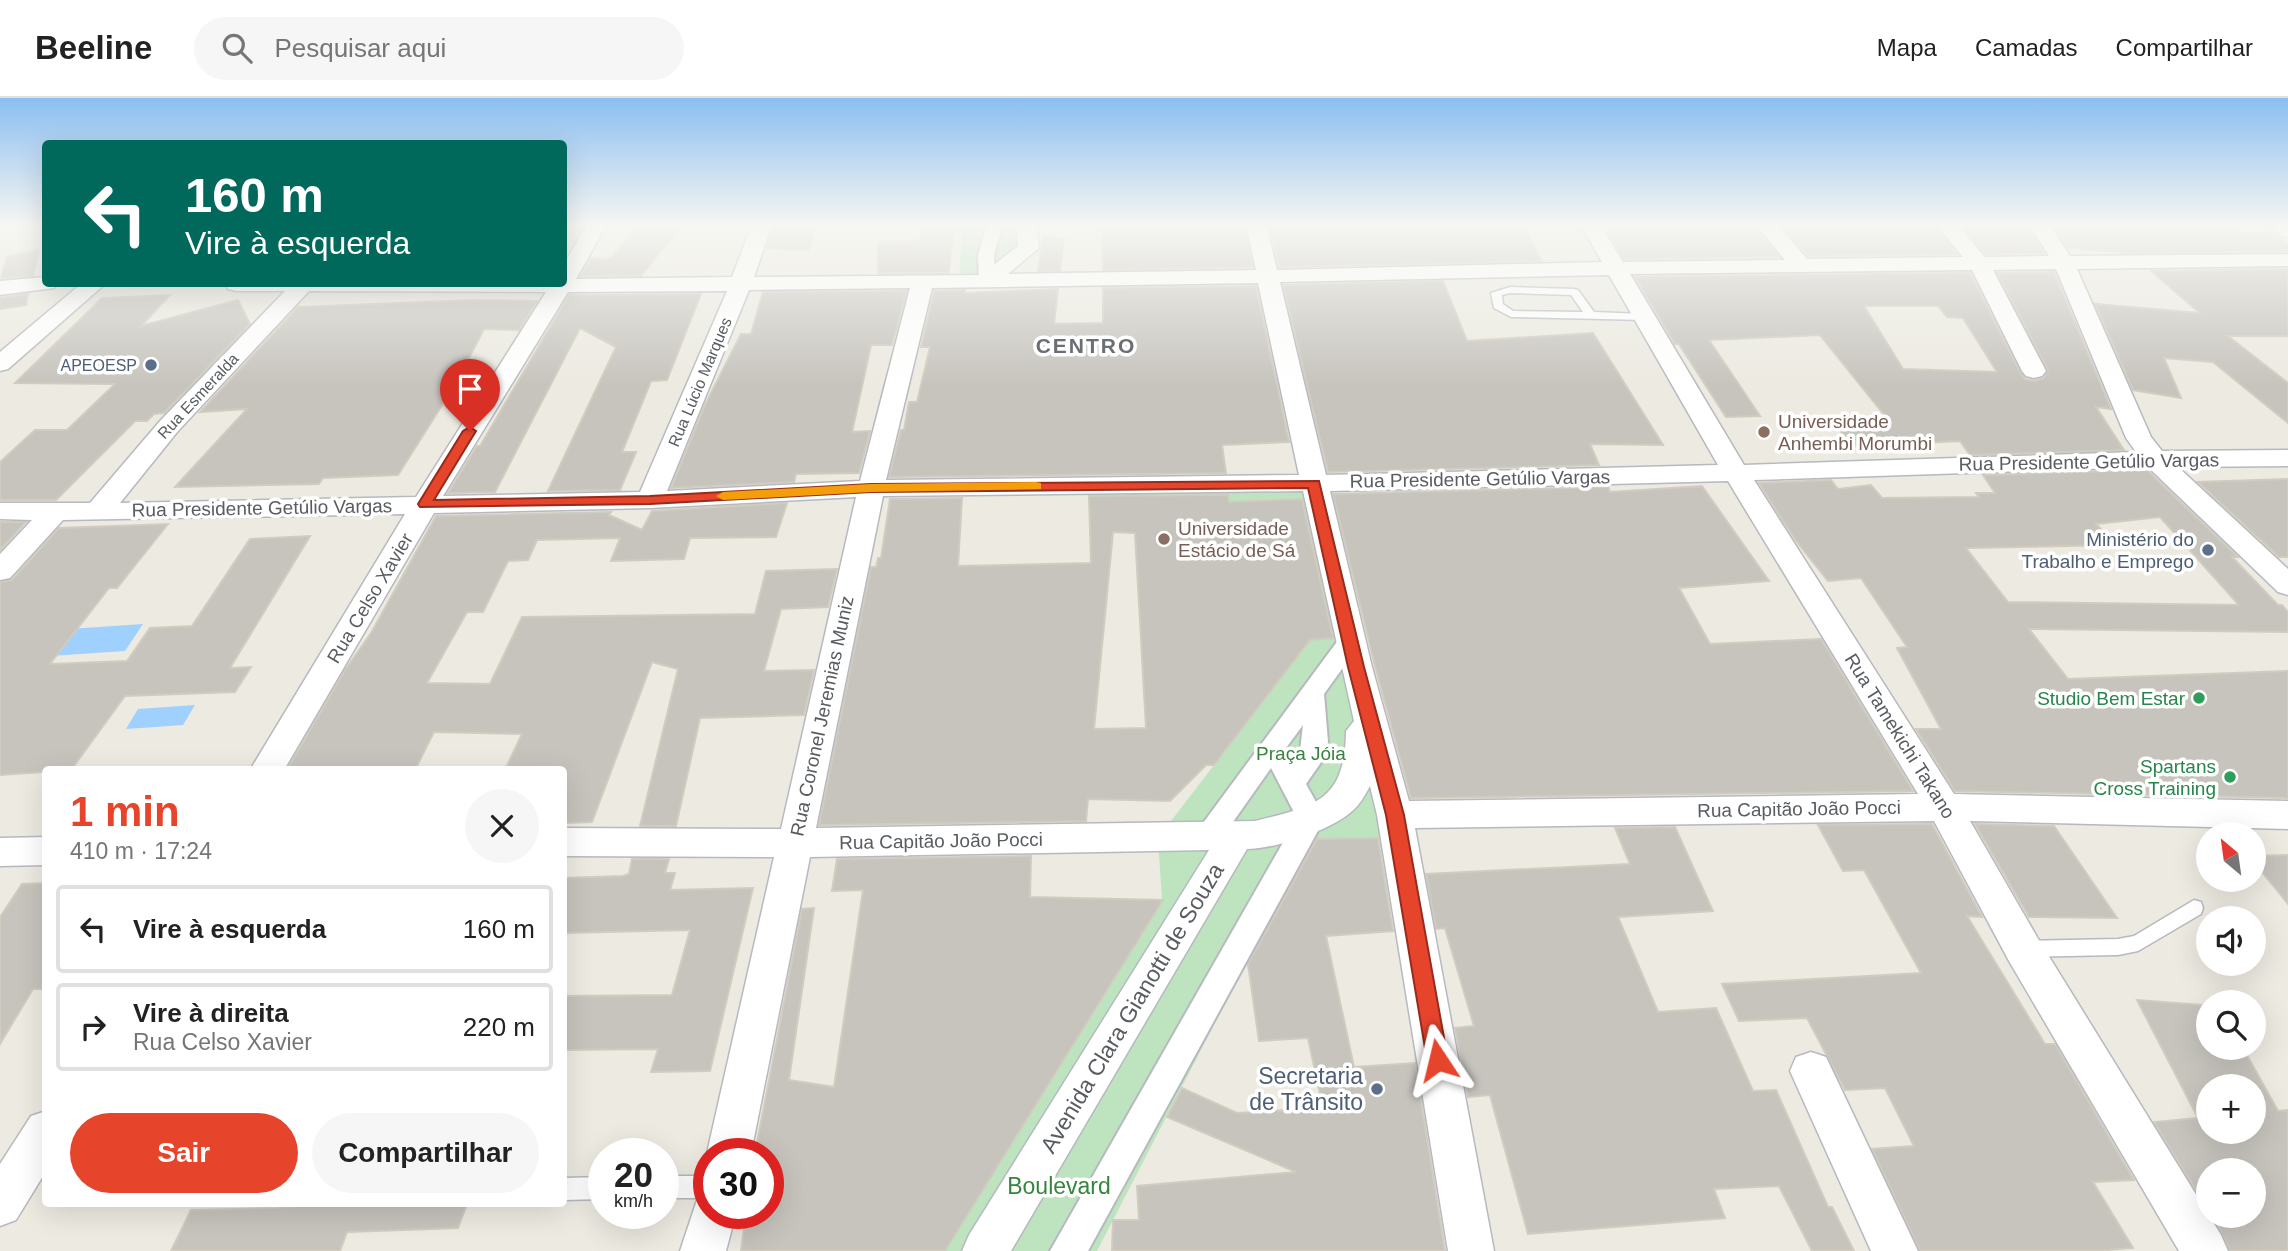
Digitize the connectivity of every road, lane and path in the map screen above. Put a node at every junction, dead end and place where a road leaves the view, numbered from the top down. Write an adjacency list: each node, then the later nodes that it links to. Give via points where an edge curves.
1 (743, 278): 14 (street, Rua Lúcio Marques)
2 (987, 278): 11 (street)
3 (991, 278): 11 (street)
4 (1268, 278): 5 (street); 9 (street); 26 (street)
5 (1275, 278)
6 (1622, 278): 20 (street, Rua Tamekichi Takano)
7 (1987, 278): 22 (street)
8 (2070, 278): 24 (street, via 2136,431)
9 (1052, 279): 11 (street)
10 (923, 281): 11 (street); 14 (street); 27 (street, Rua Coronel Jeremias Muniz)
11 (987, 281)
12 (42, 283): 18 (street)
13 (567, 284): 14 (street)
14 (741, 284): 28 (street, Rua Lúcio Marques)
15 (90, 287): 21 (street)
16 (301, 287): 32 (street, Rua Esmeralda, via 169,426)
17 (560, 287): 29 (street, Rua Celso Xavier)
18 (0, 288)
19 (1591, 316): 19 (lane, via 1511,314 1498,306 1496,293 1574,292); 20 (lane)
20 (1645, 317): 25 (street, Rua Tamekichi Takano)
21 (0, 364)
22 (2035, 371)
23 (2288, 458): 24 (street, Rua Presidente Getúlio Vargas)
24 (2155, 459): 25 (street, Rua Presidente Getúlio Vargas); 34 (street)
25 (1736, 473): 26 (street, Rua Presidente Getúlio Vargas); 40 (street, Rua Tamekichi Takano)
26 (1314, 484): 27 (street, Rua Presidente Getúlio Vargas); 35 (street)
27 (871, 488): 28 (street, Rua Presidente Getúlio Vargas); 46 (street, Rua Coronel Jeremias Muniz)
28 (650, 500): 29 (street, Rua Presidente Getúlio Vargas)
29 (425, 504): 32 (street, Rua Presidente Getúlio Vargas); 38 (street, Rua Celso Xavier)
30 (0, 511): 31 (street, Rua Presidente Getúlio Vargas)
31 (56, 511): 32 (street, Rua Presidente Getúlio Vargas); 33 (street)
32 (98, 512)
33 (0, 571)
34 (2288, 585)
35 (1353, 654): 36 (street); 41 (street); 43 (street, Rua Capitão João Pocci, via 1362,766 1344,800)
36 (1312, 694): 37 (street); 39 (street, via 1315,752)
37 (1273, 749): 39 (street); 44 (street)
38 (269, 766)
39 (1292, 782): 43 (street)
40 (1944, 807): 41 (street, Rua Capitão João Pocci); 42 (street, Rua Capitão João Pocci); 50 (street, Rua Tamekichi Takano)
41 (1395, 815): 61 (street)
42 (2288, 816)
43 (1311, 818): 44 (street, Rua Capitão João Pocci); 60 (street)
44 (1221, 838): 46 (street, Rua Capitão João Pocci); 59 (street, Avenida Clara Gianotti de Souza)
45 (567, 842): 46 (street, Rua Capitão João Pocci)
46 (795, 843): 53 (street, Rua Coronel Jeremias Muniz)
47 (42, 851): 48 (street)
48 (0, 852)
49 (2194, 908): 50 (lane, via 2137,943)
50 (2023, 949): 63 (street, Rua Tamekichi Takano)
51 (1811, 1071): 62 (street)
52 (42, 1137): 56 (street)
53 (732, 1138)
54 (588, 1188): 55 (lane)
55 (567, 1189)
56 (0, 1204)
57 (709, 1229): 58 (street)
58 (703, 1251)
59 (985, 1251)
60 (1068, 1251)
61 (1471, 1251)
62 (1895, 1251)
63 (2205, 1251)

